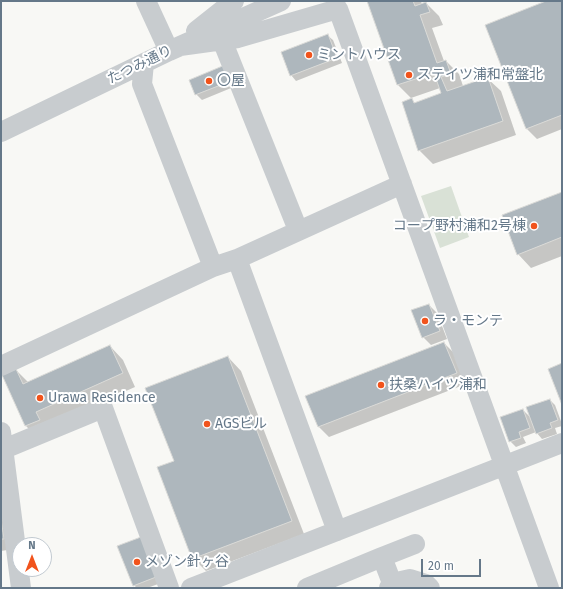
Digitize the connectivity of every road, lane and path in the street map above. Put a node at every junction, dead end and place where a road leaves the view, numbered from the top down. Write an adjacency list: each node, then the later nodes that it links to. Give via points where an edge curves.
1 (146, 1): 5 (street)
2 (234, 1): 5 (street)
3 (281, 1): 5 (street, たつみ通り)
4 (222, 40): 5 (street); 8 (street, via 238,38 338,8); 9 (street)
5 (174, 48): 6 (street, たつみ通り)
6 (144, 63): 7 (street, たつみ通り); 11 (street, via 142,84)
7 (1, 132)
8 (402, 184): 9 (street); 15 (street)
9 (298, 230): 10 (street)
10 (236, 259): 11 (street); 16 (street)
11 (213, 267): 12 (street)
12 (1, 366)
13 (2, 441): 20 (street); 21 (street, via 103,408)
14 (562, 443): 15 (street)
15 (505, 466): 16 (street); 25 (street)
16 (337, 531): 22 (street)
17 (415, 544): 18 (street)
18 (382, 557): 19 (street); 23 (street)
19 (391, 585): 24 (street, via 410,579 426,584)
20 (21, 588)
21 (169, 588)
22 (191, 588)
23 (306, 588)
24 (430, 588)
25 (547, 588)

